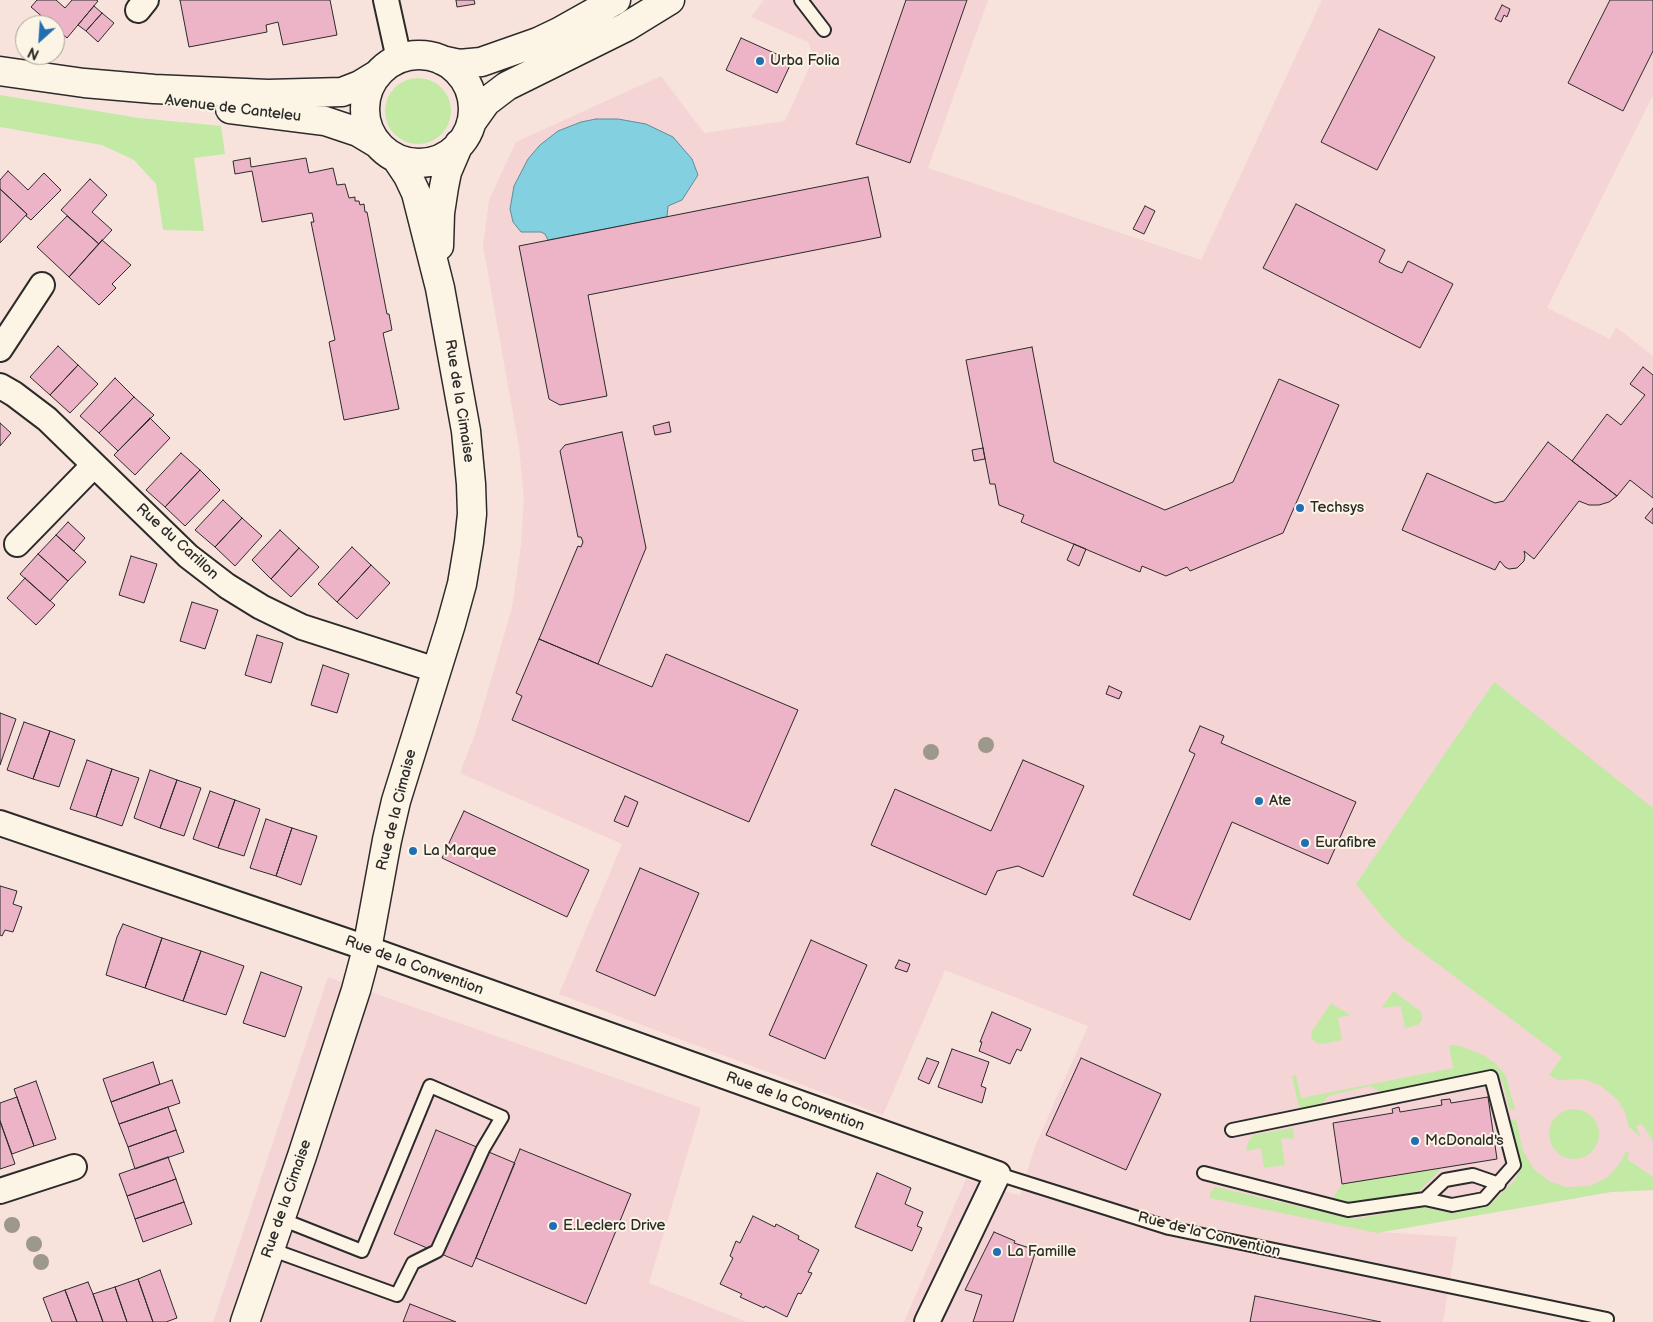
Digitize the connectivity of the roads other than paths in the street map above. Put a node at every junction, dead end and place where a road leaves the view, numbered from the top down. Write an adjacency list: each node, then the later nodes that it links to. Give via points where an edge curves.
1 (386, 0): 7 (street)
2 (616, 0): 6 (street, via 538,42 481,62 459,64)
3 (670, 0): 10 (street, via 626,27 507,86 486,102)
4 (801, 0): 5 (lane)
5 (824, 30)
6 (442, 60): 7 (street, via 424,55 411,56); 10 (street, via 466,83 472,102)
7 (388, 66): 9 (street, Avenue de Canteleu, via 368,81 332,93 208,92); 11 (street, via 368,90 365,109 368,128)
8 (0, 71): 9 (street, Avenue de Canteleu)
9 (84, 83): 11 (street, Avenue de Canteleu, via 170,102 325,121 353,130)
10 (465, 134): 11 (street, via 446,155 430,162 412,162); 13 (street, Rue de la Cimaise, via 447,172 441,199)
11 (387, 151): 13 (street, Rue de la Cimaise, via 408,176 416,193)
12 (42, 285): 14 (street)
13 (440, 288): 18 (street, Rue de la Cimaise, via 466,431 472,514 462,584)
14 (0, 349)
15 (0, 386): 16 (street, Rue du Carillon, via 47,419)
16 (94, 465): 17 (street); 18 (street, Rue du Carillon, via 188,556 227,586 262,607 302,627)
17 (17, 544)
18 (436, 670): 20 (street, Rue de la Cimaise, via 396,801)
19 (0, 823): 20 (street, Rue de la Convention)
20 (367, 949): 24 (street, Rue de la Convention); 28 (street, Rue de la Cimaise, via 353,1002)
21 (1232, 1130): 25 (lane, via 1491,1077 1514,1166)
22 (74, 1167): 26 (street)
23 (1204, 1173): 27 (lane, via 1348,1210)
24 (998, 1174): 30 (lane, Rue de la Convention, via 1170,1228); 32 (street)
25 (1499, 1184): 27 (lane, via 1484,1199 1452,1205); 27 (lane, via 1473,1175 1445,1180)
26 (0, 1191)
27 (1425, 1199)
28 (281, 1219): 29 (street, Rue de la Cimaise); 29 (lane, via 362,1251 430,1086 502,1117 483,1149 437,1251 413,1263 397,1295)
29 (270, 1249): 31 (street, Rue de la Cimaise)
30 (1608, 1319)
31 (245, 1322)
32 (928, 1322)

